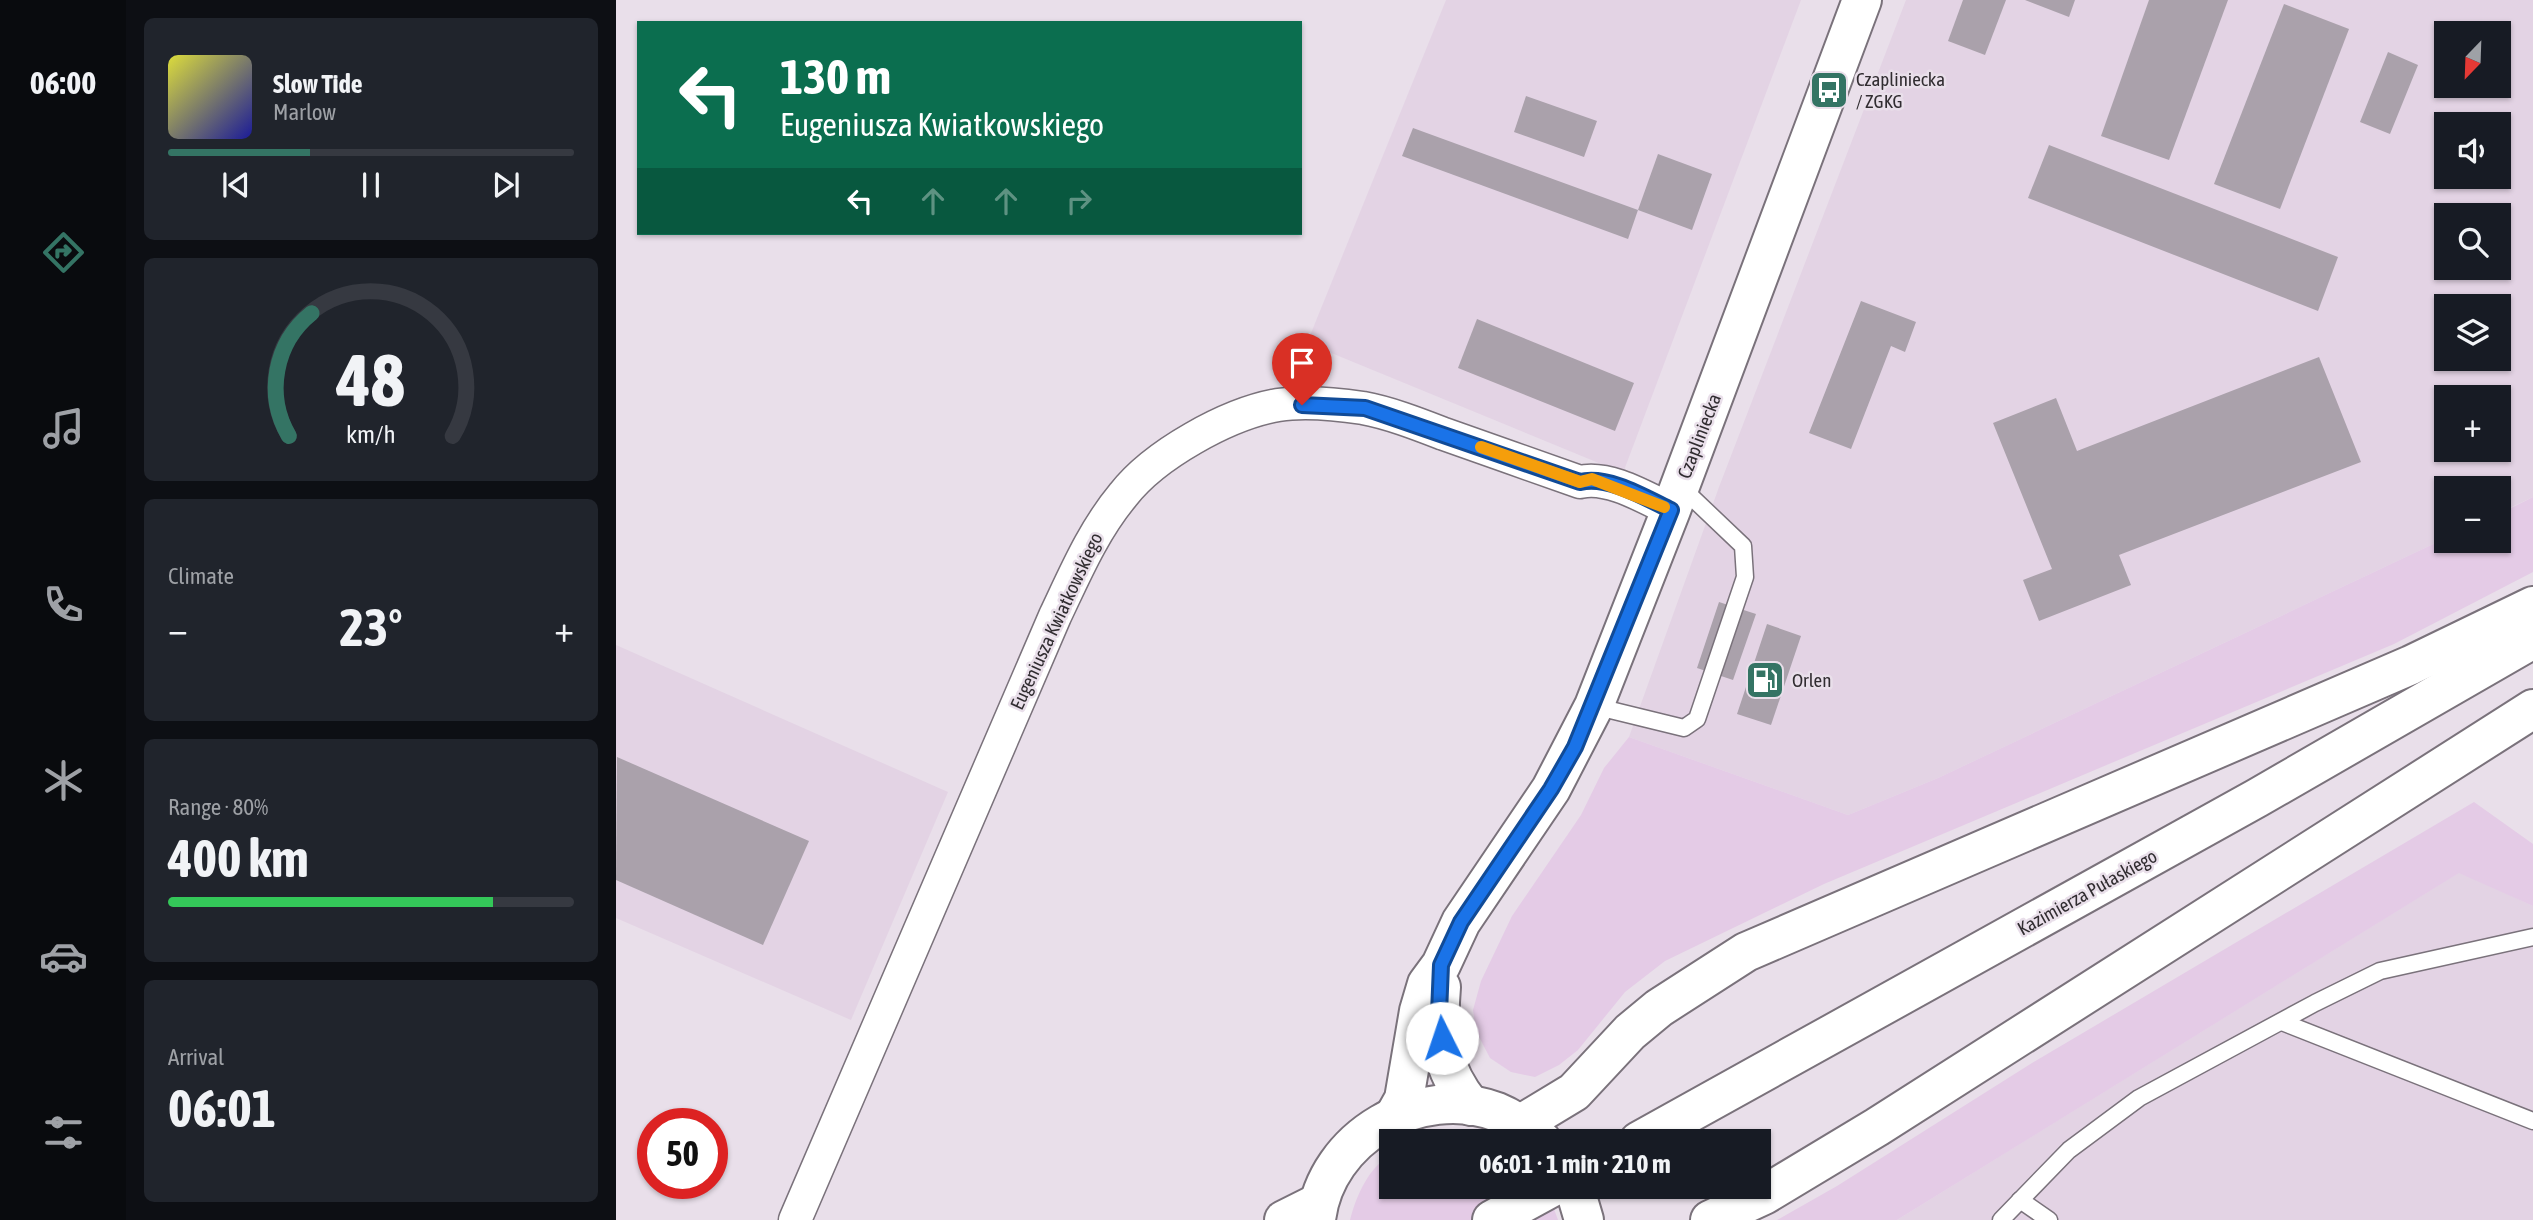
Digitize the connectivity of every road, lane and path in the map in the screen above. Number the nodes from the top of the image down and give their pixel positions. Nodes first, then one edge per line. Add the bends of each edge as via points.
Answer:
1 (1863, 0) edge
2 (1676, 498) junction
3 (2533, 606) edge
4 (2533, 639) edge
5 (1594, 706) junction
6 (2533, 709) edge
7 (2533, 937) edge
8 (1441, 965) junction
9 (2281, 1022) junction
10 (1471, 1106) junction
11 (1395, 1115) junction
12 (2533, 1121) edge
13 (1524, 1129) edge
14 (1535, 1129) edge
15 (1661, 1129) edge
16 (1530, 1199) edge
17 (1578, 1199) edge
18 (2020, 1200) junction
19 (1317, 1212) edge
20 (795, 1220) edge
21 (1284, 1220) edge
22 (1492, 1220) edge
23 (1584, 1220) edge
24 (1710, 1220) edge
25 (2001, 1220) edge
26 (2049, 1220) edge

1 - 2 main road, Czapliniecka
2 - 5 main road, Czapliniecka
2 - 5 lane via 1707,509 1743,546 1745,577 1698,719 1684,728
2 - 20 street, Eugeniusza Kwiatkowskiego via 1592,479 1580,482 1398,418 1365,408 1325,404 1278,405 1226,422 1140,475 1090,543 1055,615
3 - 14 main road via 2411,665 1746,952 1630,1032
4 - 15 main road, Kazimierza Pułaskiego
5 - 8 main road, Czapliniecka via 1551,789 1461,922
6 - 24 main road via 1877,1127 1764,1195
7 - 9 lane via 2380,971
8 - 10 main road, Czapliniecka via 1439,1013 1445,1064
8 - 11 main road, Czapliniecka via 1427,984 1404,1099
9 - 12 lane
9 - 18 lane via 2139,1098 2069,1150
10 - 11 main road via 1445,1104
10 - 13 main road via 1496,1112
11 - 19 main road via 1361,1137 1335,1167
16 - 22 main road
17 - 23 main road
18 - 25 lane
18 - 26 lane
19 - 21 main road

